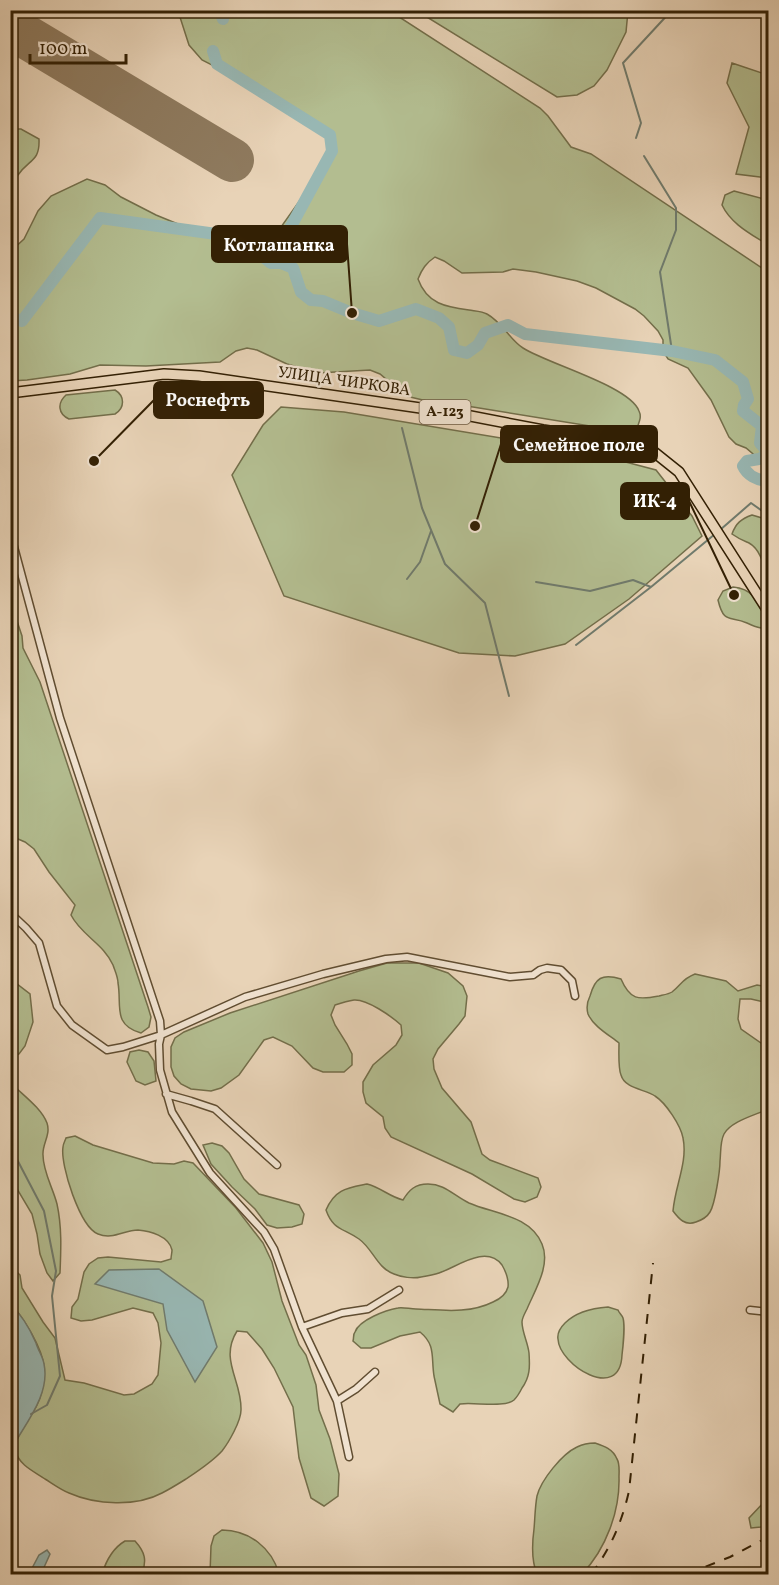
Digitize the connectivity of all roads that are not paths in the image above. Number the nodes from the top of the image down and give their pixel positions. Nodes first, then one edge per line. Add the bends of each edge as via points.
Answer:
1 (10, 393) edge
2 (10, 532) edge
3 (768, 611) edge
4 (10, 913) edge
5 (575, 996) dead end
6 (161, 1035) junction
7 (166, 1094) junction
8 (277, 1165) dead end
9 (399, 1290) dead end
10 (750, 1310) dead end
11 (768, 1312) edge
12 (302, 1327) junction
13 (375, 1372) dead end
14 (337, 1401) junction
15 (349, 1457) dead end

1 - 3 main road, УЛИЦА ЧИРКОВА / А-123 via 164,374 199,376 629,443 654,452 679,472
2 - 6 street via 60,718 160,1021
4 - 6 street via 39,943 57,1006 72,1025 106,1050
5 - 6 street via 572,981 561,970 547,968 532,975 510,976 407,957 322,974 245,997
6 - 7 street via 160,1070
7 - 8 street via 215,1109
7 - 12 street via 172,1112 210,1173 264,1232 274,1249
9 - 12 street via 368,1309
10 - 11 street
12 - 14 street
13 - 14 street
14 - 15 street

